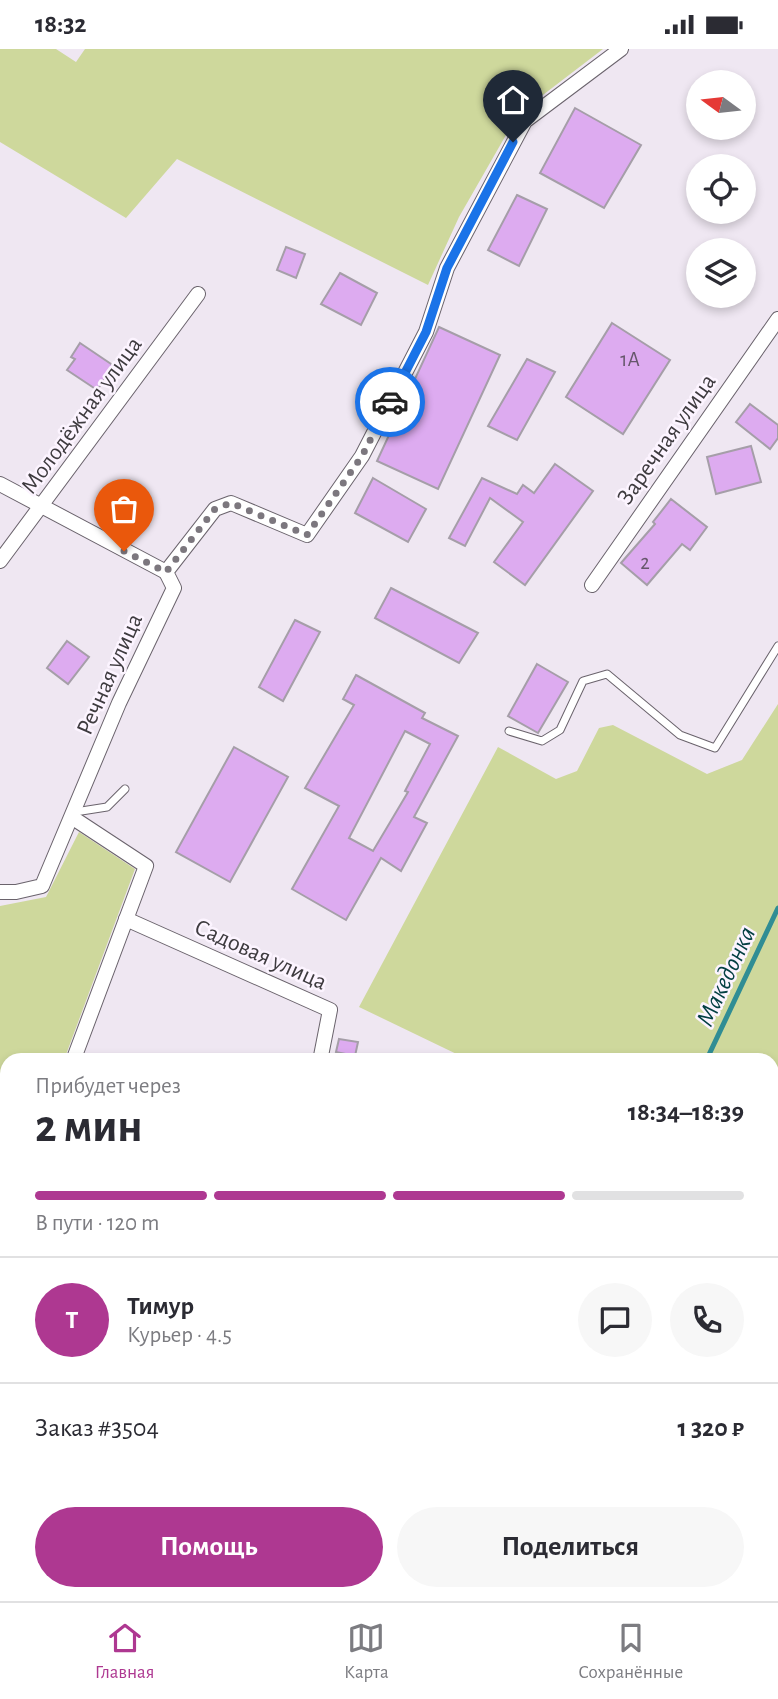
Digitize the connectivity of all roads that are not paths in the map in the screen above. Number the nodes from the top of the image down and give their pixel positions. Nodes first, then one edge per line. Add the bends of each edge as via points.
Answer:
1 (621, 49) edge
2 (198, 295) dead end
3 (778, 319) edge
4 (0, 484) edge
5 (41, 508) junction
6 (0, 561) edge
7 (166, 572) junction
8 (592, 585) dead end
9 (778, 646) edge
10 (509, 731) dead end
11 (125, 789) dead end
12 (74, 815) junction
13 (0, 892) edge
14 (126, 919) junction
15 (76, 1053) edge
16 (322, 1053) edge

1 - 7 street via 525,121 447,268 426,332 368,444 307,535 231,503 215,509
2 - 5 street, Молодёжная улица
3 - 8 street, Заречная улица
4 - 5 street
5 - 6 street, Молодёжная улица
5 - 7 street
7 - 12 street, Речная улица via 174,589 119,703
9 - 10 lane via 715,748 680,735 607,674 583,681 560,730 542,741
11 - 12 lane via 107,807
12 - 13 street, Речная улица via 43,886
12 - 14 street via 146,866
14 - 15 street
14 - 16 street, Садовая улица via 330,1010

